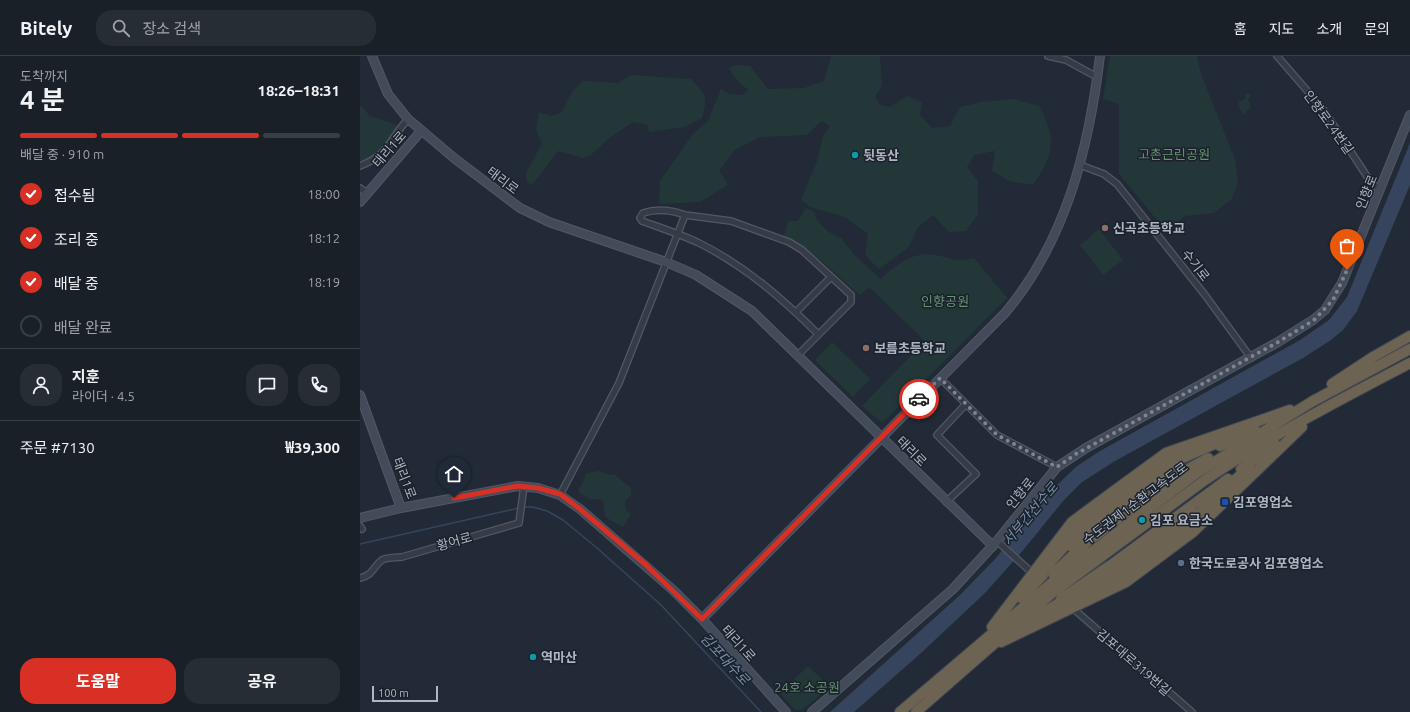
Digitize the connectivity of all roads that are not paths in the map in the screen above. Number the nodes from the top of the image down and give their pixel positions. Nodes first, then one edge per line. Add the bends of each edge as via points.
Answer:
1 (1048, 56) edge
2 (1100, 56) edge
3 (1277, 56) edge
4 (374, 57) edge
5 (1097, 77) junction
6 (1410, 114) edge
7 (408, 119) junction
8 (421, 131) junction
9 (1080, 165) junction
10 (360, 166) edge
11 (360, 188) edge
12 (1380, 190) junction
13 (367, 193) junction
14 (360, 202) edge
15 (686, 215) junction
16 (677, 234) junction
17 (666, 262) junction
18 (832, 277) junction
19 (796, 312) junction
20 (818, 334) junction
21 (1410, 336) edge
22 (1410, 349) edge
23 (798, 355) junction
24 (1251, 358) junction
25 (1410, 363) edge
26 (940, 378) junction
27 (360, 395) edge
28 (966, 404) junction
29 (1307, 405) junction
30 (1314, 415) junction
31 (882, 438) junction
32 (1057, 467) junction
33 (524, 489) junction
34 (560, 494) junction
35 (946, 502) junction
36 (401, 508) junction
37 (360, 518) edge
38 (997, 544) junction
39 (1029, 570) dead end
40 (360, 578) edge
41 (1076, 611) dead end
42 (702, 619) junction
43 (984, 645) junction
44 (786, 712) edge
45 (812, 712) edge
46 (900, 712) edge
47 (916, 712) edge
48 (1192, 712) edge

1 - 5 street via 1066,60
2 - 5 street
3 - 12 street, 인향로24번길 via 1323,109 1370,181
4 - 7 street, 태리로 via 388,94
5 - 9 street via 1089,131
6 - 12 street, 인향로
7 - 8 street, 태리로
7 - 10 street via 382,155
8 - 13 street, 태리1로
8 - 17 street, 태리로 via 527,212
9 - 24 street, 수기로 via 1104,174 1117,184
9 - 26 street via 1057,228 1031,280 1005,313
11 - 13 street
12 - 24 street, 인향로 via 1342,283 1330,304 1314,320
13 - 14 street, 태리1로
15 - 16 street
15 - 16 street via 657,209 641,214 642,221
15 - 18 street via 731,221 783,239 802,250
16 - 17 street
16 - 19 street via 718,253 743,269
17 - 23 street, 태리로 via 712,284 746,307
17 - 34 street via 619,382
18 - 19 street
18 - 20 street via 851,295 852,300
19 - 20 street
20 - 23 street
21 - 29 highway via 1345,374
22 - 29 highway, 수도권제1순환고속도로
23 - 31 street, 태리로
24 - 32 street, 인향로 via 1081,451
25 - 30 highway, 수도권제1순환고속도로
26 - 28 street
26 - 31 street
27 - 36 street, 태리1로
28 - 32 street via 997,435
28 - 35 street via 937,435 976,474
29 - 43 highway, 수도권제1순환고속도로 via 1198,472 1061,575
29 - 43 highway via 1180,469 1086,539
29 - 43 highway via 1166,453 1072,522
30 - 43 highway, 수도권제1순환고속도로 via 1195,488
30 - 43 highway via 1112,569
30 - 43 highway via 1193,532 1126,582
31 - 35 street, 태리로
31 - 42 street
32 - 38 street, 인향로
33 - 34 street, 태리1로 via 538,488
33 - 36 street, 태리1로
33 - 40 street, 황어로 via 520,523 402,557 382,560 373,572
34 - 42 street, 태리1로 via 645,564
35 - 38 street, 태리로
36 - 37 street
38 - 39 street
38 - 45 street, 인향로 via 953,589
41 - 48 street, 김포대로319번길
42 - 44 street, 태리1로
43 - 46 highway, 수도권제1순환고속도로
43 - 47 highway, 수도권제1순환고속도로

